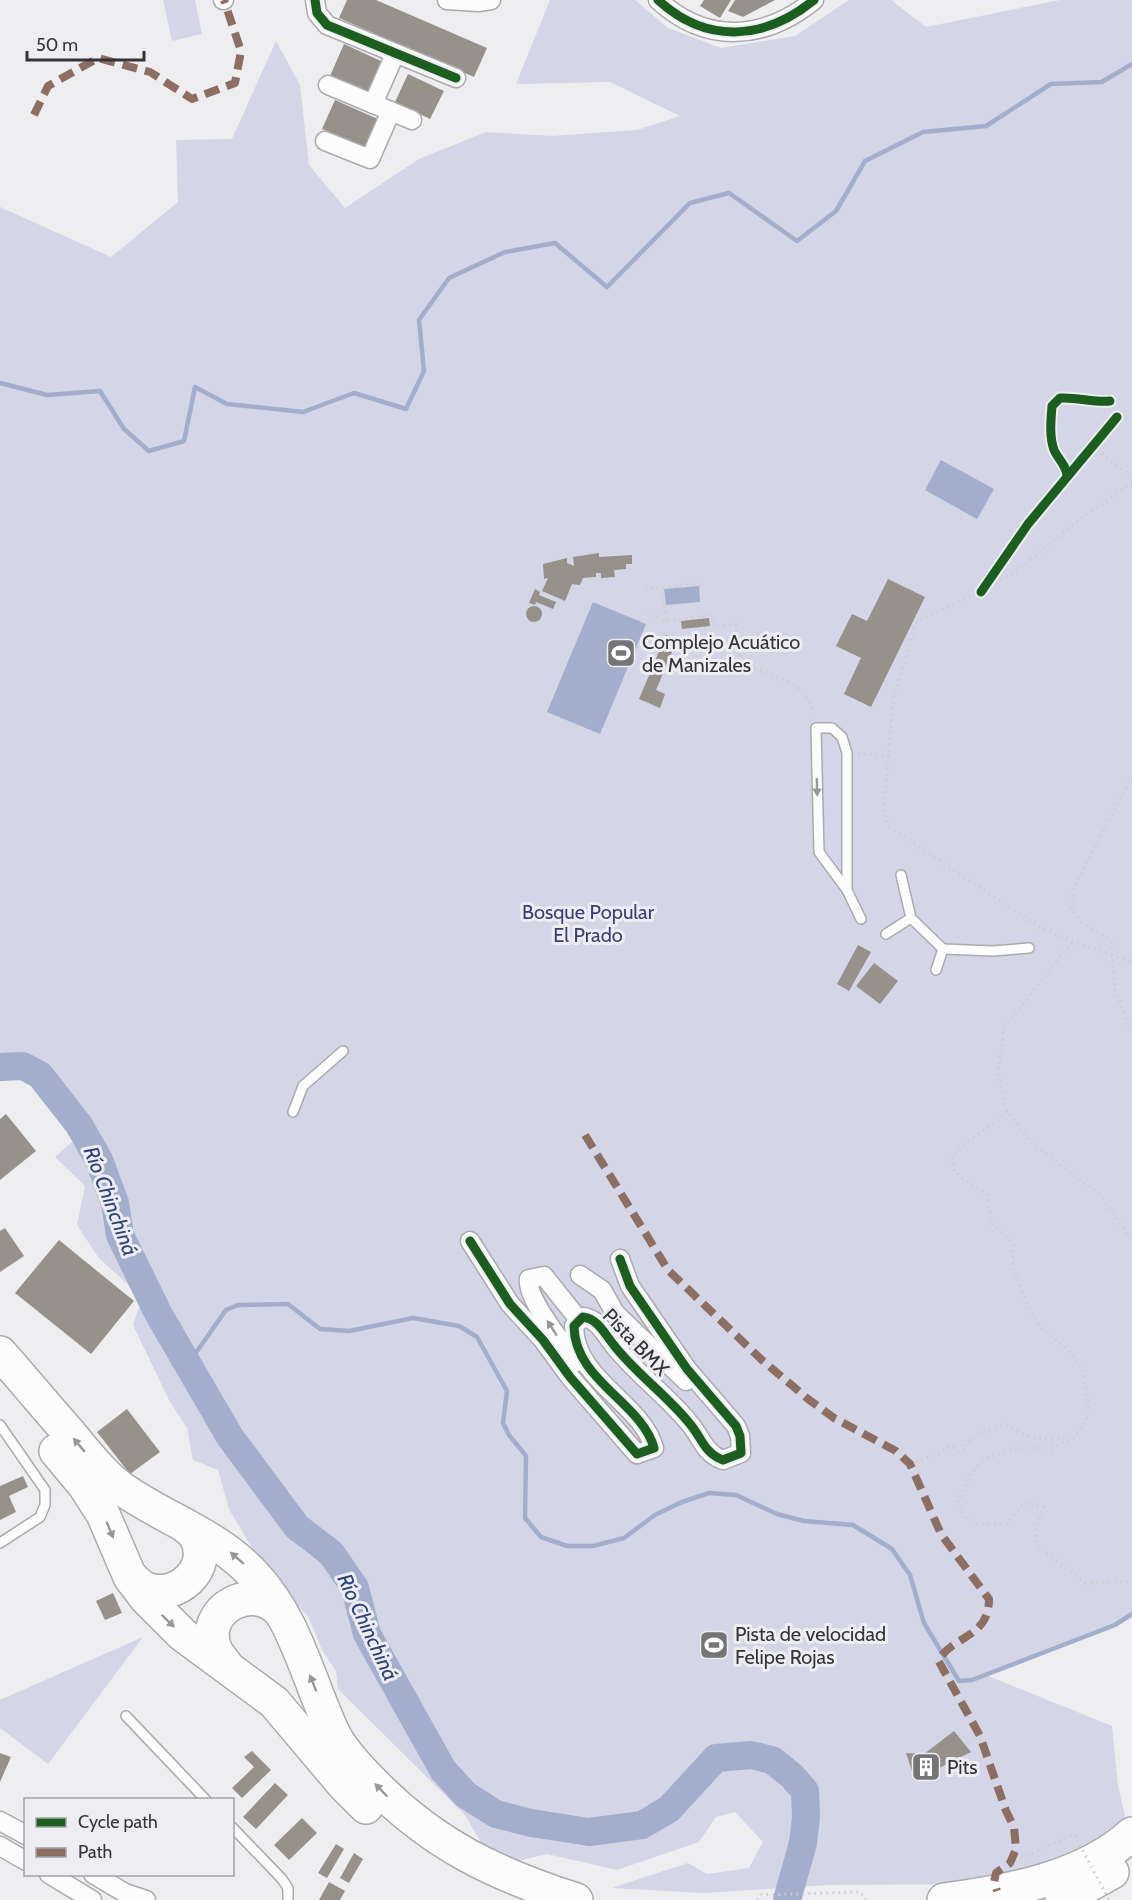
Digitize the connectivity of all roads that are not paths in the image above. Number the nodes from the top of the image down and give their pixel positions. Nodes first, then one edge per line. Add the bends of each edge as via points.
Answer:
1 (315, 0) edge
2 (447, 0) edge
3 (491, 0) edge
4 (658, 0) edge
5 (814, 0) edge
6 (395, 54) junction
7 (456, 78) dead end
8 (328, 85) dead end
9 (373, 104) junction
10 (391, 111) junction
11 (412, 120) dead end
12 (325, 141) dead end
13 (901, 875) dead end
14 (847, 890) junction
15 (911, 918) junction
16 (861, 919) dead end
17 (886, 934) dead end
18 (1029, 948) dead end
19 (943, 949) junction
20 (936, 970) dead end
21 (343, 1051) dead end
22 (294, 1112) dead end
23 (470, 1241) dead end
24 (620, 1259) dead end
25 (580, 1275) dead end
26 (579, 1320) junction
27 (0, 1353) edge
28 (0, 1386) edge
29 (604, 1388) junction
30 (705, 1391) junction
31 (0, 1425) edge
32 (183, 1524) junction
33 (0, 1543) edge
34 (130, 1576) junction
35 (287, 1620) junction
36 (226, 1665) junction
37 (126, 1716) dead end
38 (204, 1798) edge
39 (0, 1821) edge
40 (234, 1829) edge
41 (24, 1834) edge
42 (1132, 1834) edge
43 (0, 1846) edge
44 (24, 1860) edge
45 (1132, 1861) edge
46 (51, 1876) edge
47 (95, 1876) edge
48 (92, 1900) edge
49 (146, 1900) edge
50 (288, 1900) edge
51 (512, 1900) edge
52 (576, 1900) edge
53 (945, 1900) edge
54 (1062, 1900) edge

1 - 6 street via 317,13 327,25
2 - 3 street
4 - 5 street via 677,15 717,33 760,29 793,17
6 - 7 street
6 - 9 street
8 - 9 street
9 - 10 street
10 - 11 street
10 - 12 street via 370,159
13 - 15 lane
14 -> 14 lane via 848,753 842,737 832,728 816,728 819,852
14 - 16 lane
15 - 17 lane
15 - 19 lane
18 - 19 lane
19 - 20 lane
21 - 22 lane via 303,1086
23 - 29 street, Pista BMX via 510,1304 629,1448 637,1454 654,1448 634,1418
24 - 30 street, Pista BMX via 630,1286
25 - 30 street, Pista BMX via 602,1290 615,1313 686,1381
26 - 29 street, Pista BMX via 574,1326 576,1344
29 -> 26 street, Pista BMX via 564,1345 531,1295 529,1279 544,1276
26 - 30 street, Pista BMX via 590,1318 597,1324 624,1358 691,1424 707,1452 723,1460 734,1457 741,1453 742,1445 736,1426
32 -> 27 highway via 120,1487 88,1456
28 -> 34 highway via 85,1486 103,1514
31 - 33 lane via 45,1490 45,1505 40,1517
32 - 34 highway via 196,1537 200,1556 195,1574 182,1587 163,1593 144,1589
35 -> 32 highway via 272,1595 232,1554
34 -> 36 highway via 164,1617
35 - 36 highway via 275,1604 256,1597 237,1600 221,1612 213,1629 215,1649
52 -> 35 highway via 517,1881 460,1853 391,1802 335,1737
36 - 51 highway via 274,1702 344,1785 376,1816 449,1870
37 - 38 lane
39 - 41 street
40 - 50 lane via 282,1879 288,1888
42 - 53 highway via 1086,1864 997,1891
43 - 44 street
45 - 54 highway
46 - 48 street
47 - 49 street

